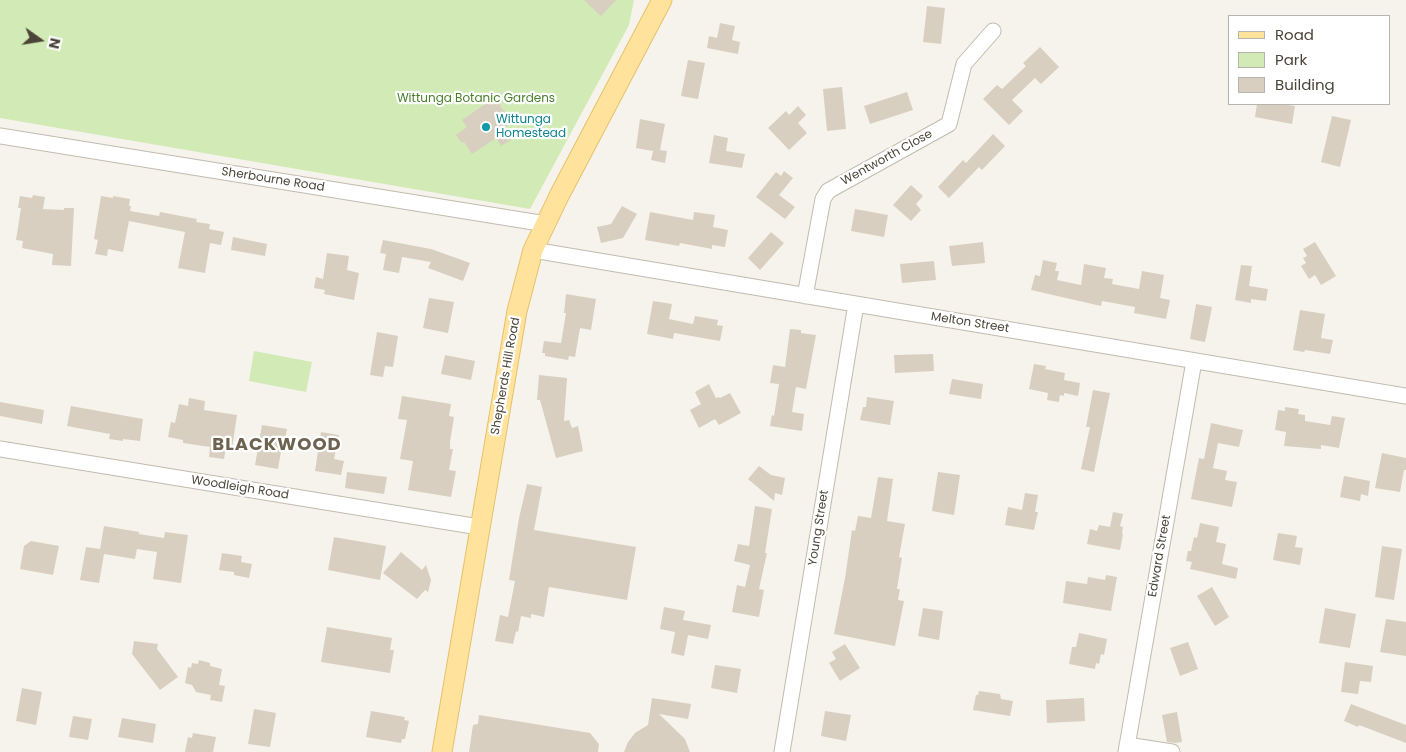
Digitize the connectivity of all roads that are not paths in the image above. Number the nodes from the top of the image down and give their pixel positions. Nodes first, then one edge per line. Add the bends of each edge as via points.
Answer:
1 (654, 0) edge
2 (662, 0) edge
3 (649, 25) junction
4 (993, 31) dead end
5 (0, 136) edge
6 (546, 224) junction
7 (533, 250) junction
8 (805, 296) junction
9 (856, 304) junction
10 (1194, 361) junction
11 (1406, 396) edge
12 (0, 449) edge
13 (479, 527) junction
14 (1126, 748) edge
15 (442, 752) edge
16 (782, 752) edge
17 (1172, 752) edge

1 - 3 main road, Shepherds Hill Road
2 - 3 main road, Shepherds Hill Road
3 - 6 main road, Shepherds Hill Road
4 - 8 street, Wentworth Close via 964,64 949,124 828,191 823,198
5 - 6 street, Sherbourne Road
6 - 7 main road, Shepherds Hill Road
7 - 8 street, Melton Street
7 - 13 main road, Shepherds Hill Road via 517,311
8 - 9 street, Melton Street
9 - 10 street, Melton Street
9 - 16 street, Young Street
10 - 11 street, Melton Street
10 - 14 street, Edward Street
12 - 13 street, Woodleigh Road
13 - 15 main road, Shepherds Hill Road
14 - 17 street

